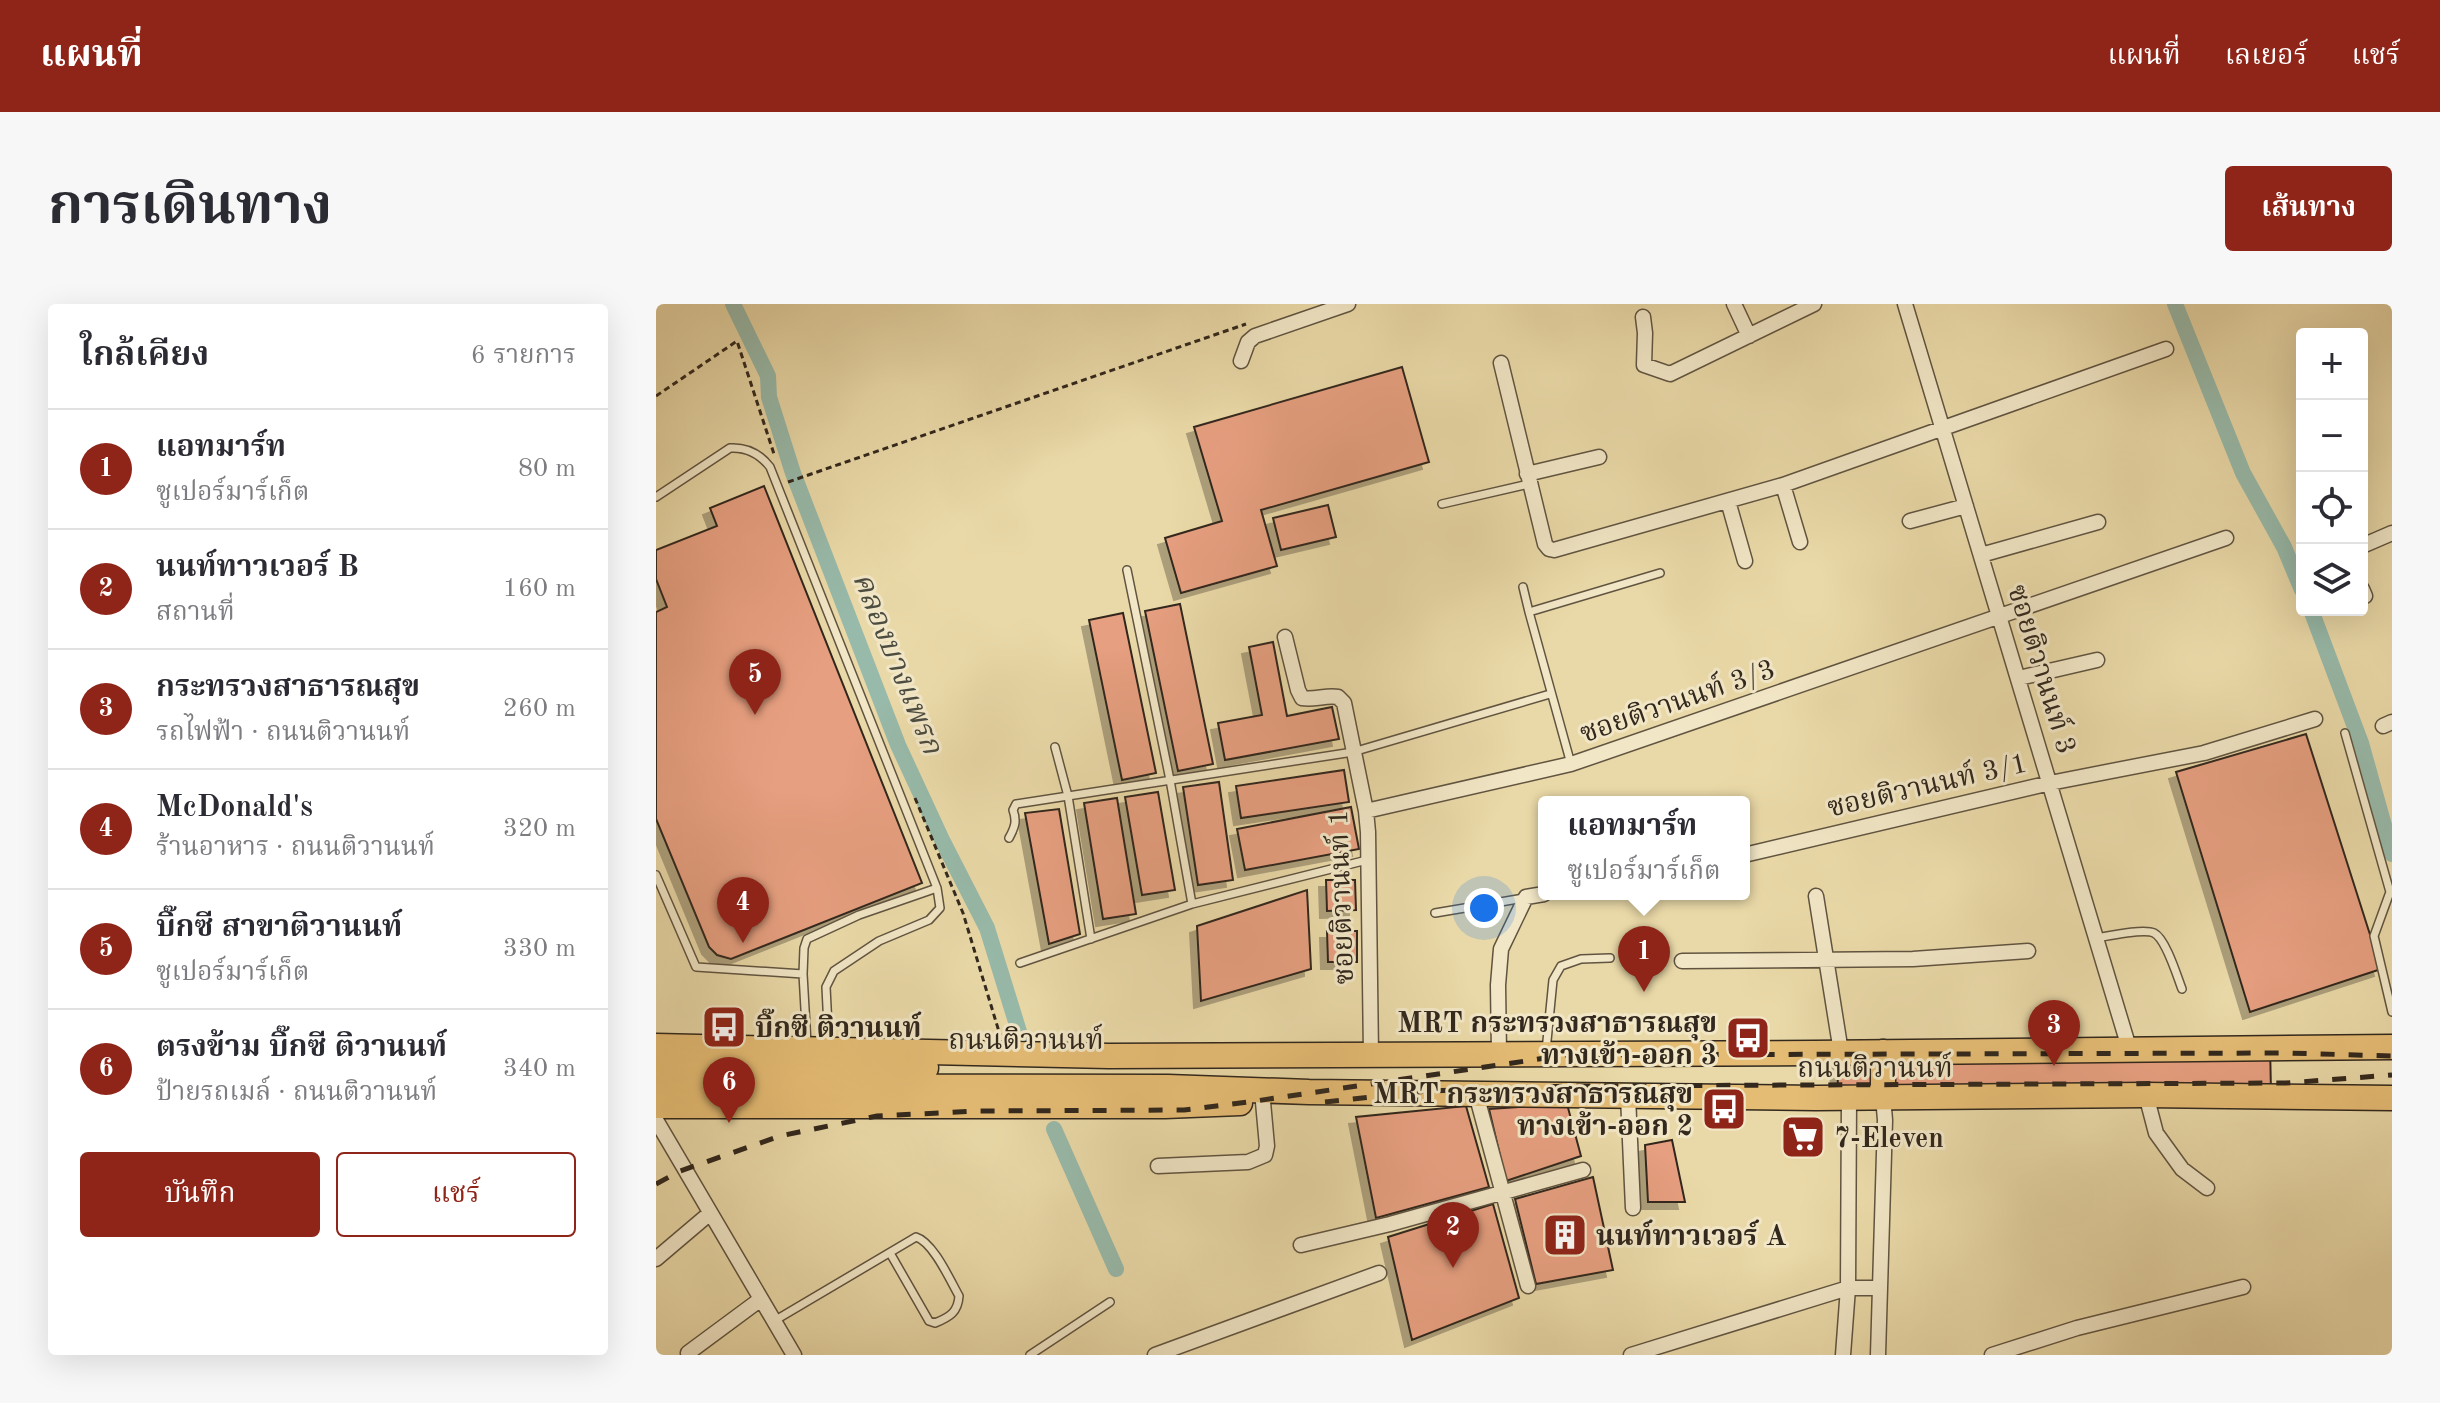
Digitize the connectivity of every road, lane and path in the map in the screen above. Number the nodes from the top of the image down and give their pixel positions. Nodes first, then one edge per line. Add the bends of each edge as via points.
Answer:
1 (1348, 304) edge
2 (1734, 304) edge
3 (1814, 304) edge
4 (1905, 304) edge
5 (1643, 317) dead end
6 (1261, 334) junction
7 (1749, 336) junction
8 (2166, 349) dead end
9 (1241, 361) dead end
10 (1501, 363) dead end
11 (656, 396) edge
12 (1942, 428) junction
13 (775, 455) dead end
14 (1599, 457) dead end
15 (1528, 479) junction
16 (792, 481) dead end
17 (1783, 485) junction
18 (656, 497) edge
19 (1728, 501) junction
20 (1442, 504) dead end
21 (1966, 506) junction
22 (1910, 521) dead end
23 (2098, 522) dead end
24 (2392, 533) edge
25 (2226, 538) dead end
26 (1800, 542) dead end
27 (2367, 544) edge
28 (1981, 555) junction
29 (1745, 561) dead end
30 (1127, 570) dead end
31 (1660, 573) dead end
32 (1523, 587) dead end
33 (1529, 612) junction
34 (1999, 615) junction
35 (1285, 637) dead end
36 (2097, 660) dead end
37 (2019, 678) junction
38 (1550, 694) junction
39 (2315, 719) dead end
40 (2345, 733) dead end
41 (1055, 747) dead end
42 (1353, 752) junction
43 (1571, 764) junction
44 (1170, 780) junction
45 (2050, 783) junction
46 (1068, 796) junction
47 (1366, 811) junction
48 (1009, 838) dead end
49 (1750, 853) edge
50 (1367, 860) junction
51 (656, 875) edge
52 (937, 888) junction
53 (1538, 895) edge
54 (1816, 896) dead end
55 (1526, 897) junction
56 (1192, 904) junction
57 (1435, 913) dead end
58 (2096, 938) junction
59 (1091, 939) junction
60 (2028, 951) dead end
61 (1610, 958) dead end
62 (1825, 959) junction
63 (1682, 961) dead end
64 (1020, 963) dead end
65 (803, 974) junction
66 (2182, 989) dead end
67 (2392, 1012) edge
68 (656, 1046) edge
69 (2392, 1047) edge
70 (818, 1049) junction
71 (2130, 1051) junction
72 (1841, 1052) junction
73 (1883, 1052) junction
74 (1499, 1053) junction
75 (1546, 1053) junction
76 (1359, 1055) junction
77 (656, 1067) edge
78 (849, 1077) junction
79 (656, 1086) edge
80 (1309, 1092) junction
81 (1476, 1094) junction
82 (2146, 1095) junction
83 (1628, 1096) junction
84 (1883, 1097) junction
85 (1849, 1098) junction
86 (2392, 1098) edge
87 (1263, 1102) junction
88 (656, 1106) edge
89 (656, 1120) edge
90 (1158, 1166) dead end
91 (1583, 1170) dead end
92 (2207, 1188) dead end
93 (1501, 1193) junction
94 (1633, 1208) dead end
95 (709, 1214) junction
96 (1301, 1245) dead end
97 (890, 1253) junction
98 (656, 1259) edge
99 (1379, 1273) dead end
100 (1528, 1286) dead end
101 (2243, 1287) dead end
102 (1848, 1288) junction
103 (1878, 1288) junction
104 (761, 1299) junction
105 (1110, 1302) dead end
106 (774, 1321) junction
107 (688, 1353) dead end
108 (794, 1355) edge
109 (1030, 1355) edge
110 (1155, 1355) edge
111 (1631, 1355) edge
112 (1843, 1355) edge
113 (1878, 1355) edge
114 (1992, 1355) edge

1 - 6 street
2 - 7 street
3 - 7 street
4 - 12 street, ซอยติวานนท์ 3
5 - 7 street via 1644,365 1670,374
6 - 9 street via 1248,342
6 - 16 path via 1252,322
8 - 12 street
10 - 15 street
11 - 13 path via 737,341
12 - 17 street
12 - 21 street, ซอยติวานนท์ 3
14 - 15 street
15 - 19 street via 1545,544 1554,550
15 - 20 lane
17 - 19 street
17 - 26 street
18 - 52 lane via 730,448 753,452 770,467
19 - 29 street
21 - 22 street
21 - 28 street, ซอยติวานนท์ 3
23 - 28 street
24 - 27 street
25 - 34 street, ซอยติวานนท์ 3/3
28 - 34 street, ซอยติวานนท์ 3
30 - 44 lane
31 - 33 lane
32 - 33 lane
33 - 38 lane
34 - 37 street, ซอยติวานนท์ 3
34 - 43 street, ซอยติวานนท์ 3/3
35 - 42 street, ซอยติวานนท์ 1 via 1302,698 1330,696 1344,703
36 - 37 street
37 - 45 street, ซอยติวานนท์ 3
38 - 42 lane
38 - 43 lane
39 - 45 street, ซอยติวานนท์ 3/1 via 2204,753
40 - 67 lane via 2390,892 2374,936
41 - 46 lane
42 - 44 lane
42 - 47 street, ซอยติวานนท์ 1
43 - 47 street, ซอยติวานนท์ 3/3
44 - 46 lane
44 - 56 lane
45 - 49 street, ซอยติวานนท์ 3/1
45 - 58 street, ซอยติวานนท์ 3
46 - 48 lane via 1016,804
46 - 59 lane
47 - 50 street, ซอยติวานนท์ 1
50 - 56 lane
50 - 76 street, ซอยติวานนท์ 1 via 1370,918
51 - 65 lane via 696,967
52 - 65 lane via 807,939
52 - 70 lane via 940,908 929,920 879,941 834,971 826,987
53 - 55 street
54 - 62 street
55 - 57 lane
55 - 74 street via 1501,949
56 - 59 lane
58 - 66 lane via 2154,933
58 - 71 street, ซอยติวานนท์ 3
59 - 64 lane
60 - 62 street
61 - 75 lane via 1561,966 1553,980
62 - 63 street
62 - 72 street
65 - 70 lane
68 - 70 main road, ถนนติวานนท์
69 - 71 main road, ถนนติวานนท์
70 - 76 main road, ถนนติวานนท์
71 - 73 main road, ถนนติวานนท์
72 - 73 main road, ถนนติวานนท์
72 - 75 main road, ถนนติวานนท์
73 - 84 main road
74 - 75 main road, ถนนติวานนท์
74 - 76 main road, ถนนติวานนท์
76 - 78 main road, ถนนติวานนท์ via 1191,1070
77 - 78 main road, ถนนติวานนท์
78 - 79 main road, ถนนติวานนท์
78 - 80 main road, ถนนติวานนท์
80 - 81 main road, ถนนติวานนท์
80 - 87 main road, ถนนติวานนท์
81 - 83 main road, ถนนติวานนท์
81 - 93 street
82 - 84 main road, ถนนติวานนท์
82 - 86 main road, ถนนติวานนท์
82 - 92 street via 2156,1133 2182,1169
83 - 85 main road, ถนนติวานนท์
83 - 94 street
84 - 85 main road, ถนนติวานนท์
84 - 103 street
85 - 102 street
87 - 88 main road, ถนนติวานนท์
87 - 90 street via 1265,1155 1248,1162
89 - 95 street
91 - 93 street
93 - 96 street
93 - 100 street
95 - 98 street
95 - 104 street
97 - 97 lane via 929,1321 952,1316 959,1296 922,1238
97 - 106 lane
99 - 110 street
101 - 114 street
102 - 103 street
102 - 111 street
102 - 112 street
103 - 113 street
104 - 106 street
104 - 107 street
105 - 109 lane
106 - 108 street

